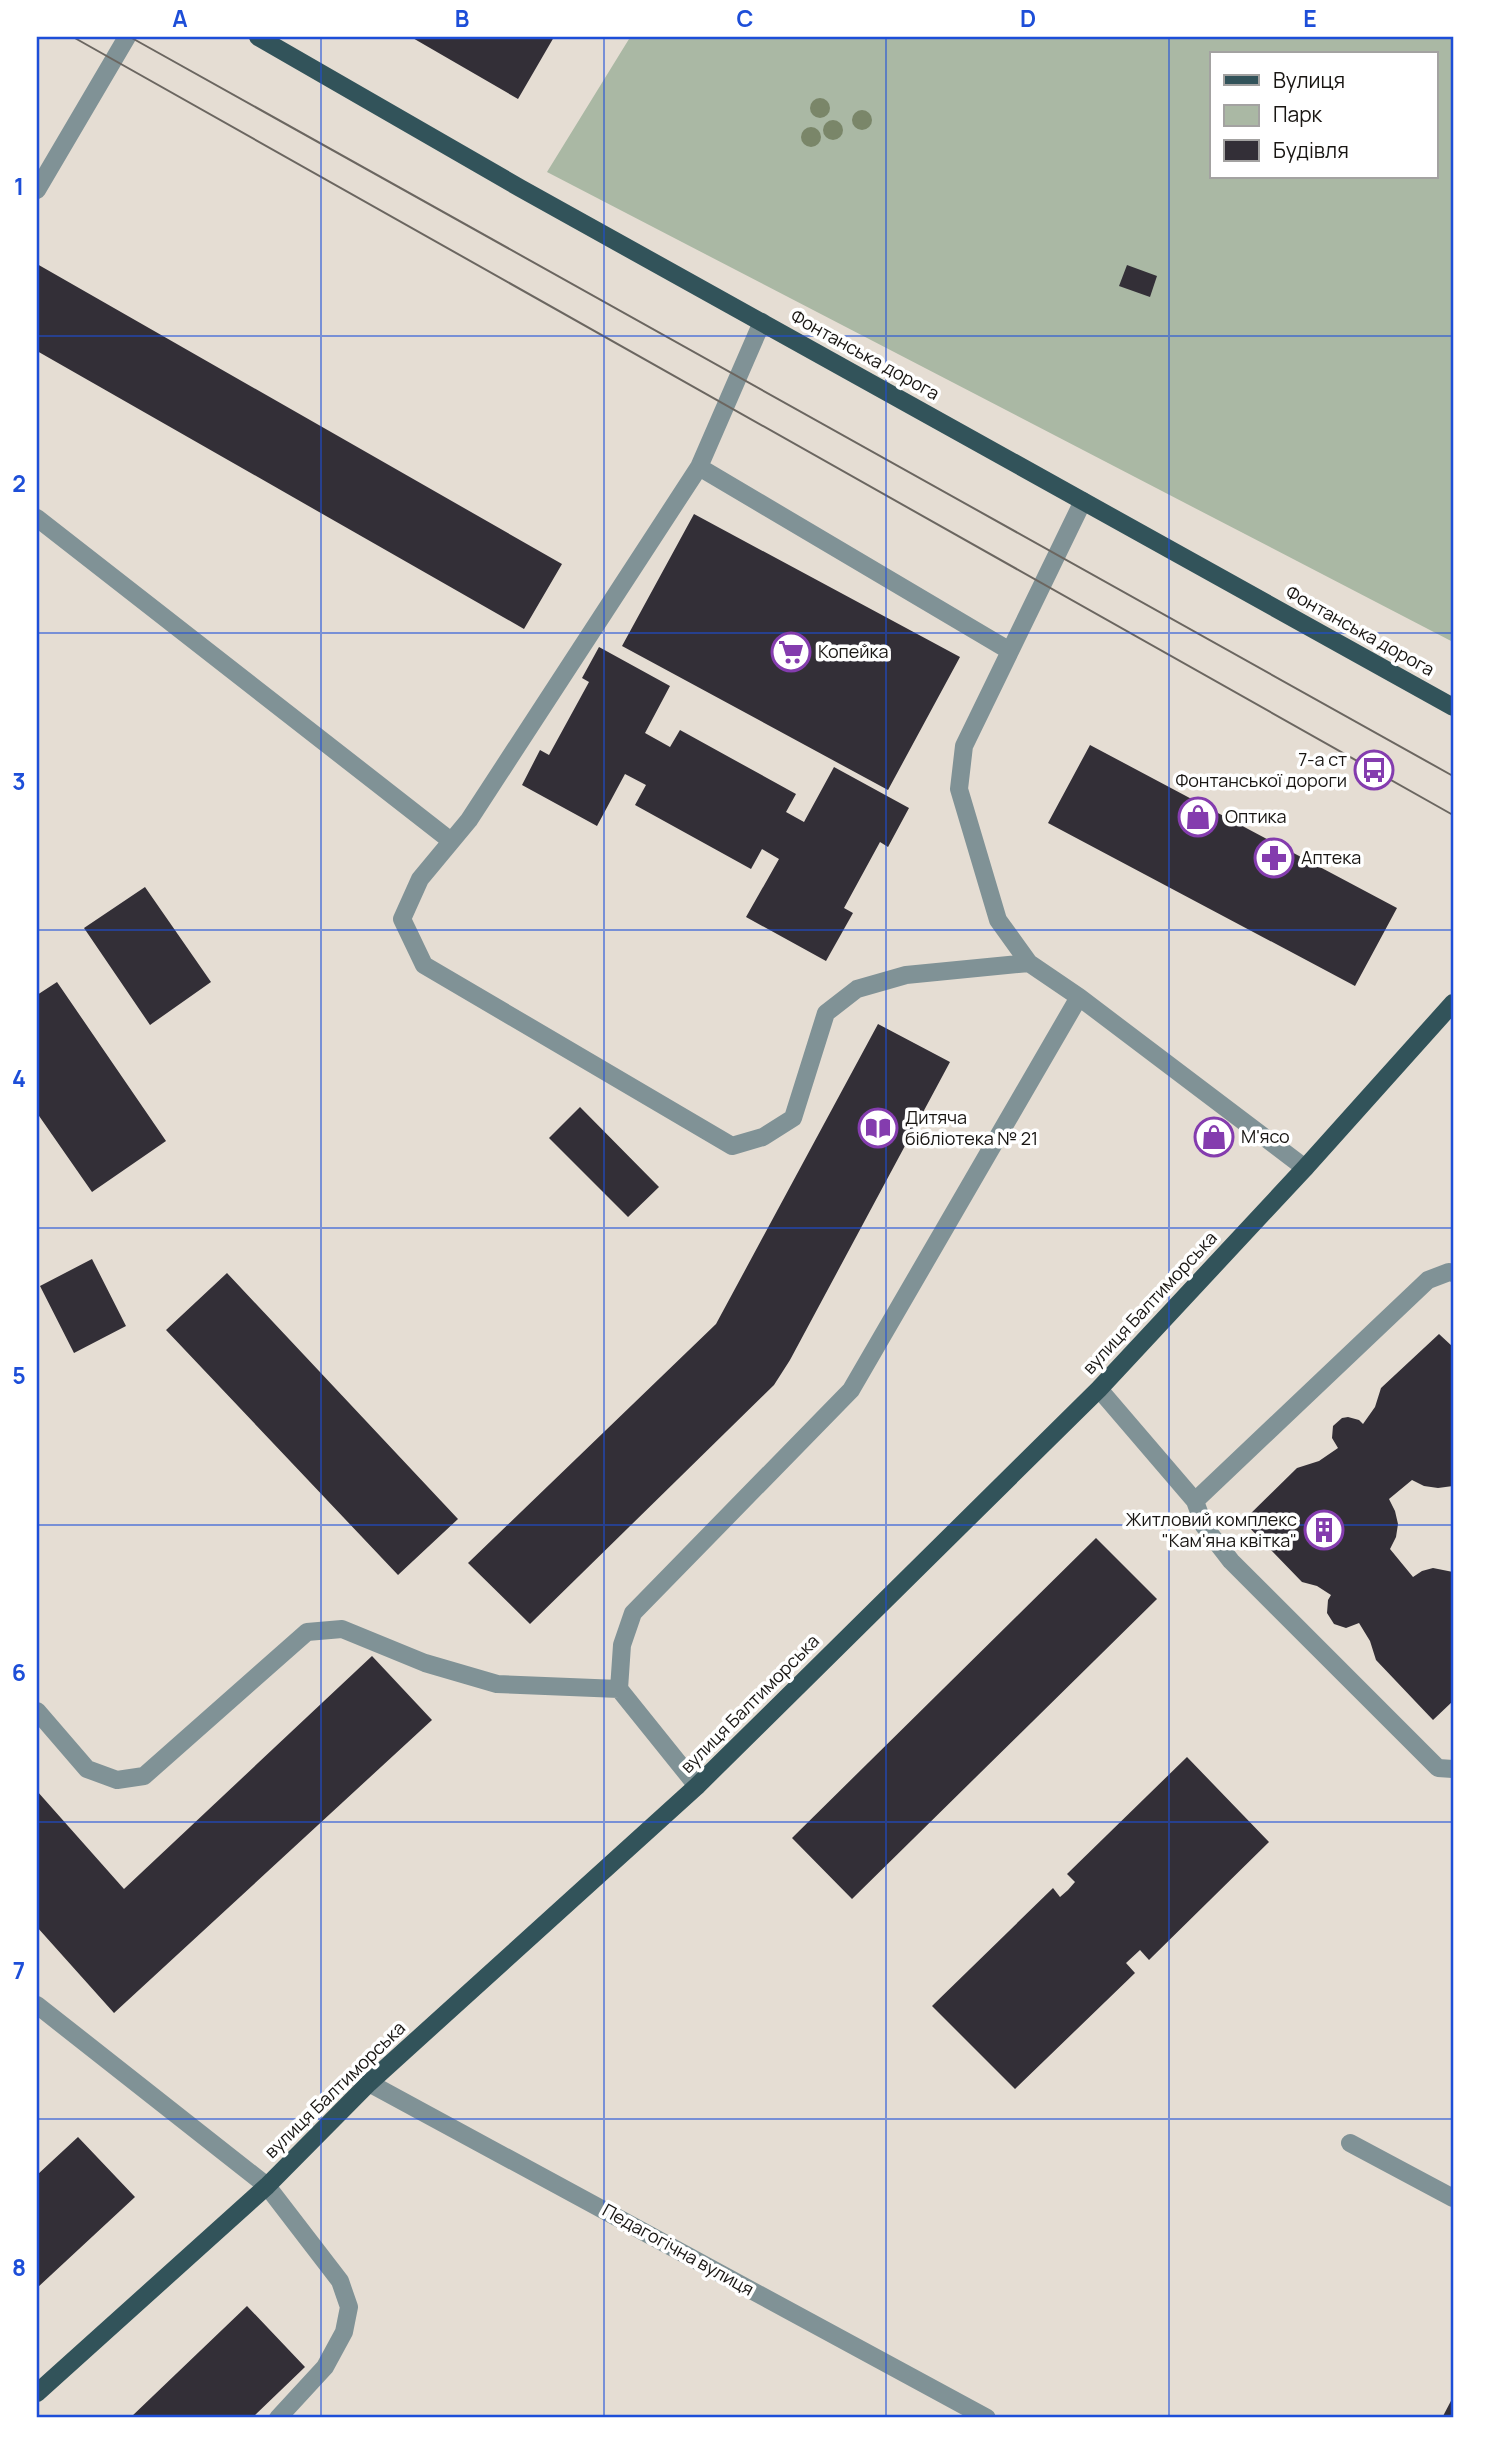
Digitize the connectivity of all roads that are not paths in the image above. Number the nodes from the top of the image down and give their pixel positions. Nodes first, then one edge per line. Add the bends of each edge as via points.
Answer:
1 (127, 37) edge
2 (258, 37) edge
3 (37, 190) edge
4 (762, 322) junction
5 (699, 467) junction
6 (1083, 501) junction
7 (37, 518) edge
8 (1010, 651) junction
9 (1453, 707) edge
10 (451, 841) junction
11 (1029, 963) junction
12 (1079, 998) junction
13 (1453, 1003) edge
14 (1305, 1168) junction
15 (1453, 1273) edge
16 (1099, 1390) junction
17 (1195, 1501) junction
18 (619, 1689) junction
19 (37, 1711) edge
20 (1453, 1769) edge
21 (697, 1786) junction
22 (37, 2006) edge
23 (369, 2082) junction
24 (1350, 2143) dead end
25 (267, 2186) junction
26 (1453, 2198) edge
27 (37, 2393) edge
28 (278, 2418) edge
29 (987, 2418) edge

1 - 3 street
2 - 4 main road, Фонтанська дорога
4 - 5 street
4 - 6 main road, Фонтанська дорога
5 - 8 street
5 - 10 street
6 - 8 street
6 - 9 main road, Фонтанська дорога
7 - 10 street
8 - 11 street via 964,746 959,789 998,920
10 - 11 street via 420,879 402,919 424,965 732,1146 763,1137 793,1118 825,1013 857,989 906,975
11 - 12 street
12 - 14 street
12 - 18 street via 851,1390 633,1613 622,1645
13 - 14 main road, вулиця Балтиморська
14 - 16 main road, вулиця Балтиморська
15 - 17 street via 1428,1280
16 - 17 street
16 - 21 main road, вулиця Балтиморська
17 - 20 street via 1204,1526 1231,1561 1438,1768
18 - 19 street via 497,1684 425,1663 342,1629 307,1632 144,1776 117,1780 88,1769
18 - 21 street
21 - 23 main road, вулиця Балтиморська
22 - 25 street
23 - 25 main road, вулиця Балтиморська
23 - 29 street, Педагогічна вулиця
24 - 26 street
25 - 27 main road, вулиця Балтиморська
25 - 28 street via 340,2281 349,2307 344,2332 325,2367

